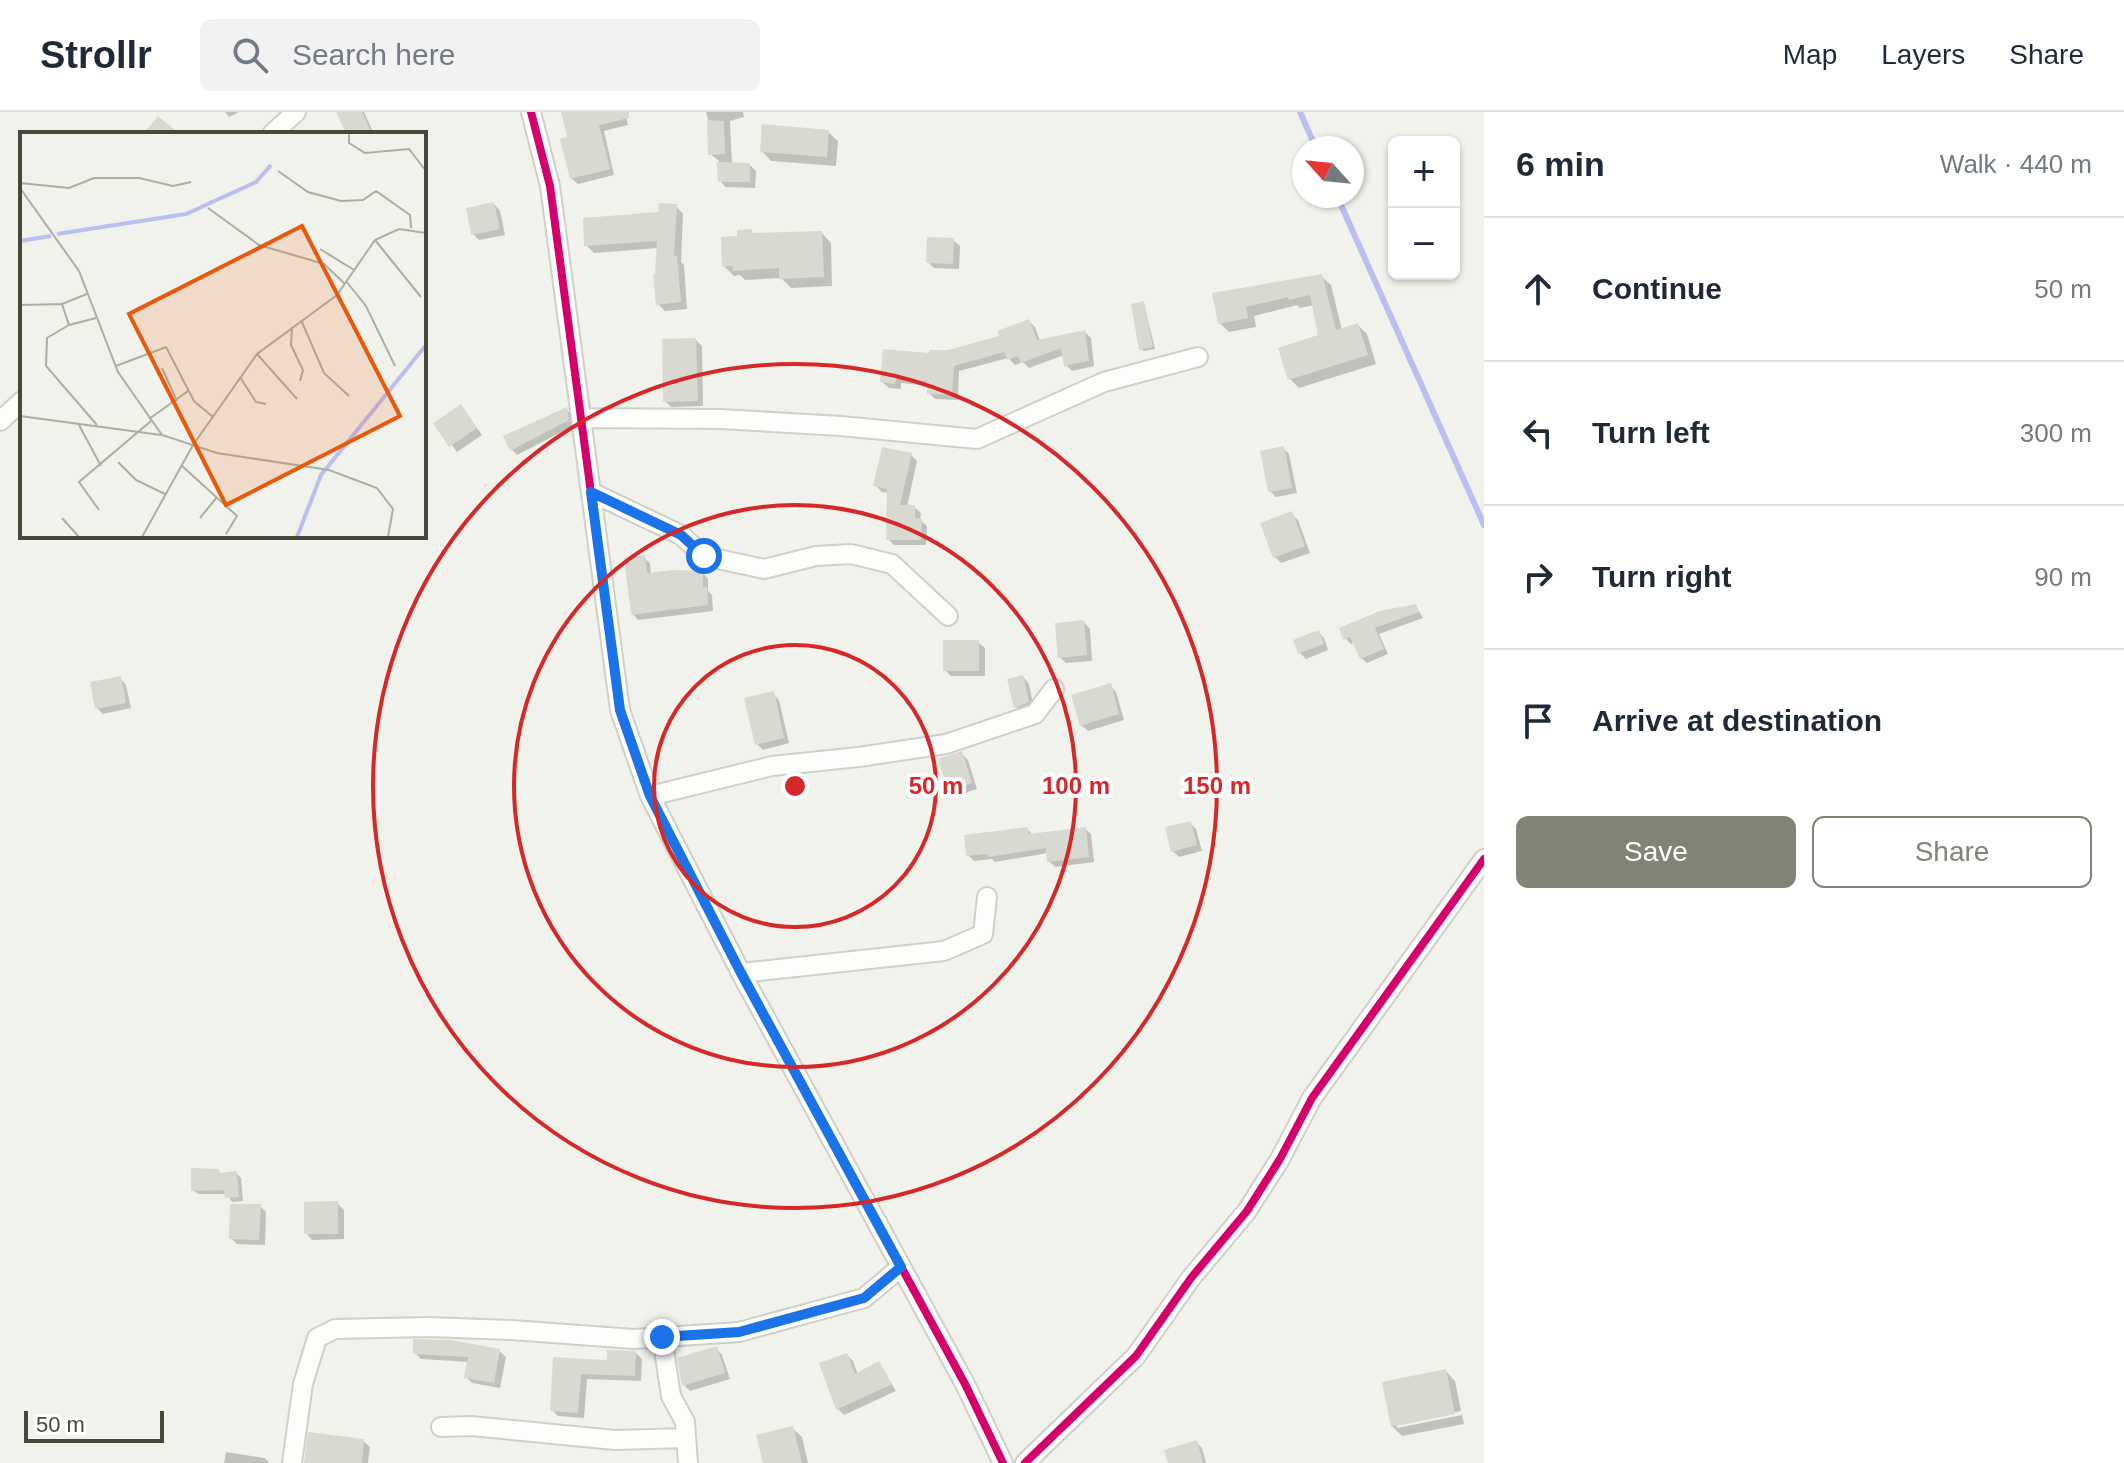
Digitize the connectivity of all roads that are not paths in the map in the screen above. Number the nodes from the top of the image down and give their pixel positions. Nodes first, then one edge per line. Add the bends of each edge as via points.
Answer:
1 (296, 112) edge
2 (531, 112) edge
3 (274, 132) edge
4 (1198, 357) dead end
5 (20, 403) edge
6 (582, 418) junction
7 (0, 421) edge
8 (591, 492) junction
9 (948, 616) dead end
10 (1054, 689) dead end
11 (650, 796) junction
12 (1484, 859) edge
13 (987, 897) dead end
14 (741, 973) junction
15 (901, 1267) junction
16 (662, 1337) junction
17 (441, 1427) dead end
18 (686, 1438) junction
19 (292, 1463) edge
20 (688, 1463) edge
21 (1003, 1463) edge
22 (1025, 1463) edge

1 - 3 street
2 - 6 street via 550,186
4 - 6 street via 1104,382 977,439 736,420
5 - 7 street
6 - 8 street
8 - 9 street via 681,535 704,556 764,569 851,554 892,564
8 - 11 street via 620,710
10 - 11 street via 1035,714 946,744 772,766
11 - 14 street
12 - 22 street via 1312,1098 1247,1211 1136,1356
13 - 14 street via 983,934 944,951
14 - 15 street
15 - 16 street via 864,1298 739,1332
15 - 21 street
16 - 18 street via 671,1396 685,1422
16 - 19 street via 428,1327 335,1329 317,1338 303,1384
17 - 18 street via 615,1440
18 - 20 street

